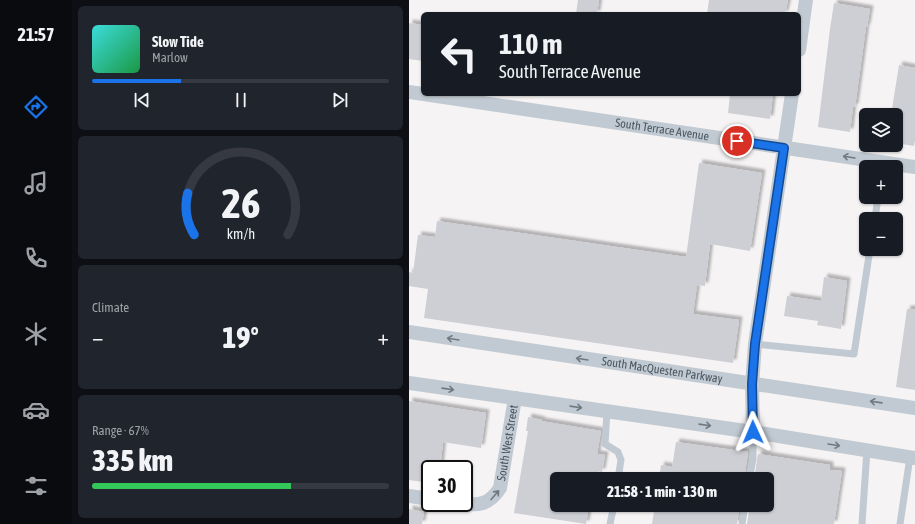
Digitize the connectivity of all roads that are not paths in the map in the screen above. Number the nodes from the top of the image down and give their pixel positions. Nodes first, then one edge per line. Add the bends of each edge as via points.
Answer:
1 (806, 0) edge
2 (801, 36) edge
3 (409, 92) edge
4 (421, 94) edge
5 (436, 96) edge
6 (792, 96) edge
7 (784, 148) junction
8 (915, 167) edge
9 (869, 256) edge
10 (409, 332) edge
11 (755, 344) junction
12 (409, 383) edge
13 (752, 384) junction
14 (515, 398) junction
15 (915, 408) edge
16 (607, 412) junction
17 (753, 432) junction
18 (867, 450) junction
19 (912, 457) edge
20 (619, 472) edge
21 (750, 472) edge
22 (409, 496) edge
23 (421, 498) edge
24 (473, 505) edge
25 (613, 512) edge
26 (744, 512) edge
27 (610, 524) edge
28 (742, 524) edge
29 (862, 524) edge
30 (901, 524) edge

1 - 2 street
3 - 4 street, South Terrace Avenue
5 - 7 street, South Terrace Avenue
6 - 7 street
8 -> 7 street, South Terrace Avenue
7 - 11 street
9 - 11 lane via 854,354
13 -> 10 street, South MacQuesten Parkway
11 - 13 street
12 -> 14 street
15 -> 13 street, South MacQuesten Parkway
13 - 17 street
14 -> 16 street
24 -> 14 street, South West Street via 493,498 500,488
16 -> 17 street
16 - 20 lane via 605,444 618,452 621,460
17 -> 18 street
17 - 21 lane
18 - 19 street
18 - 29 lane
19 - 30 lane
22 - 23 street
25 - 27 lane
26 - 28 lane

